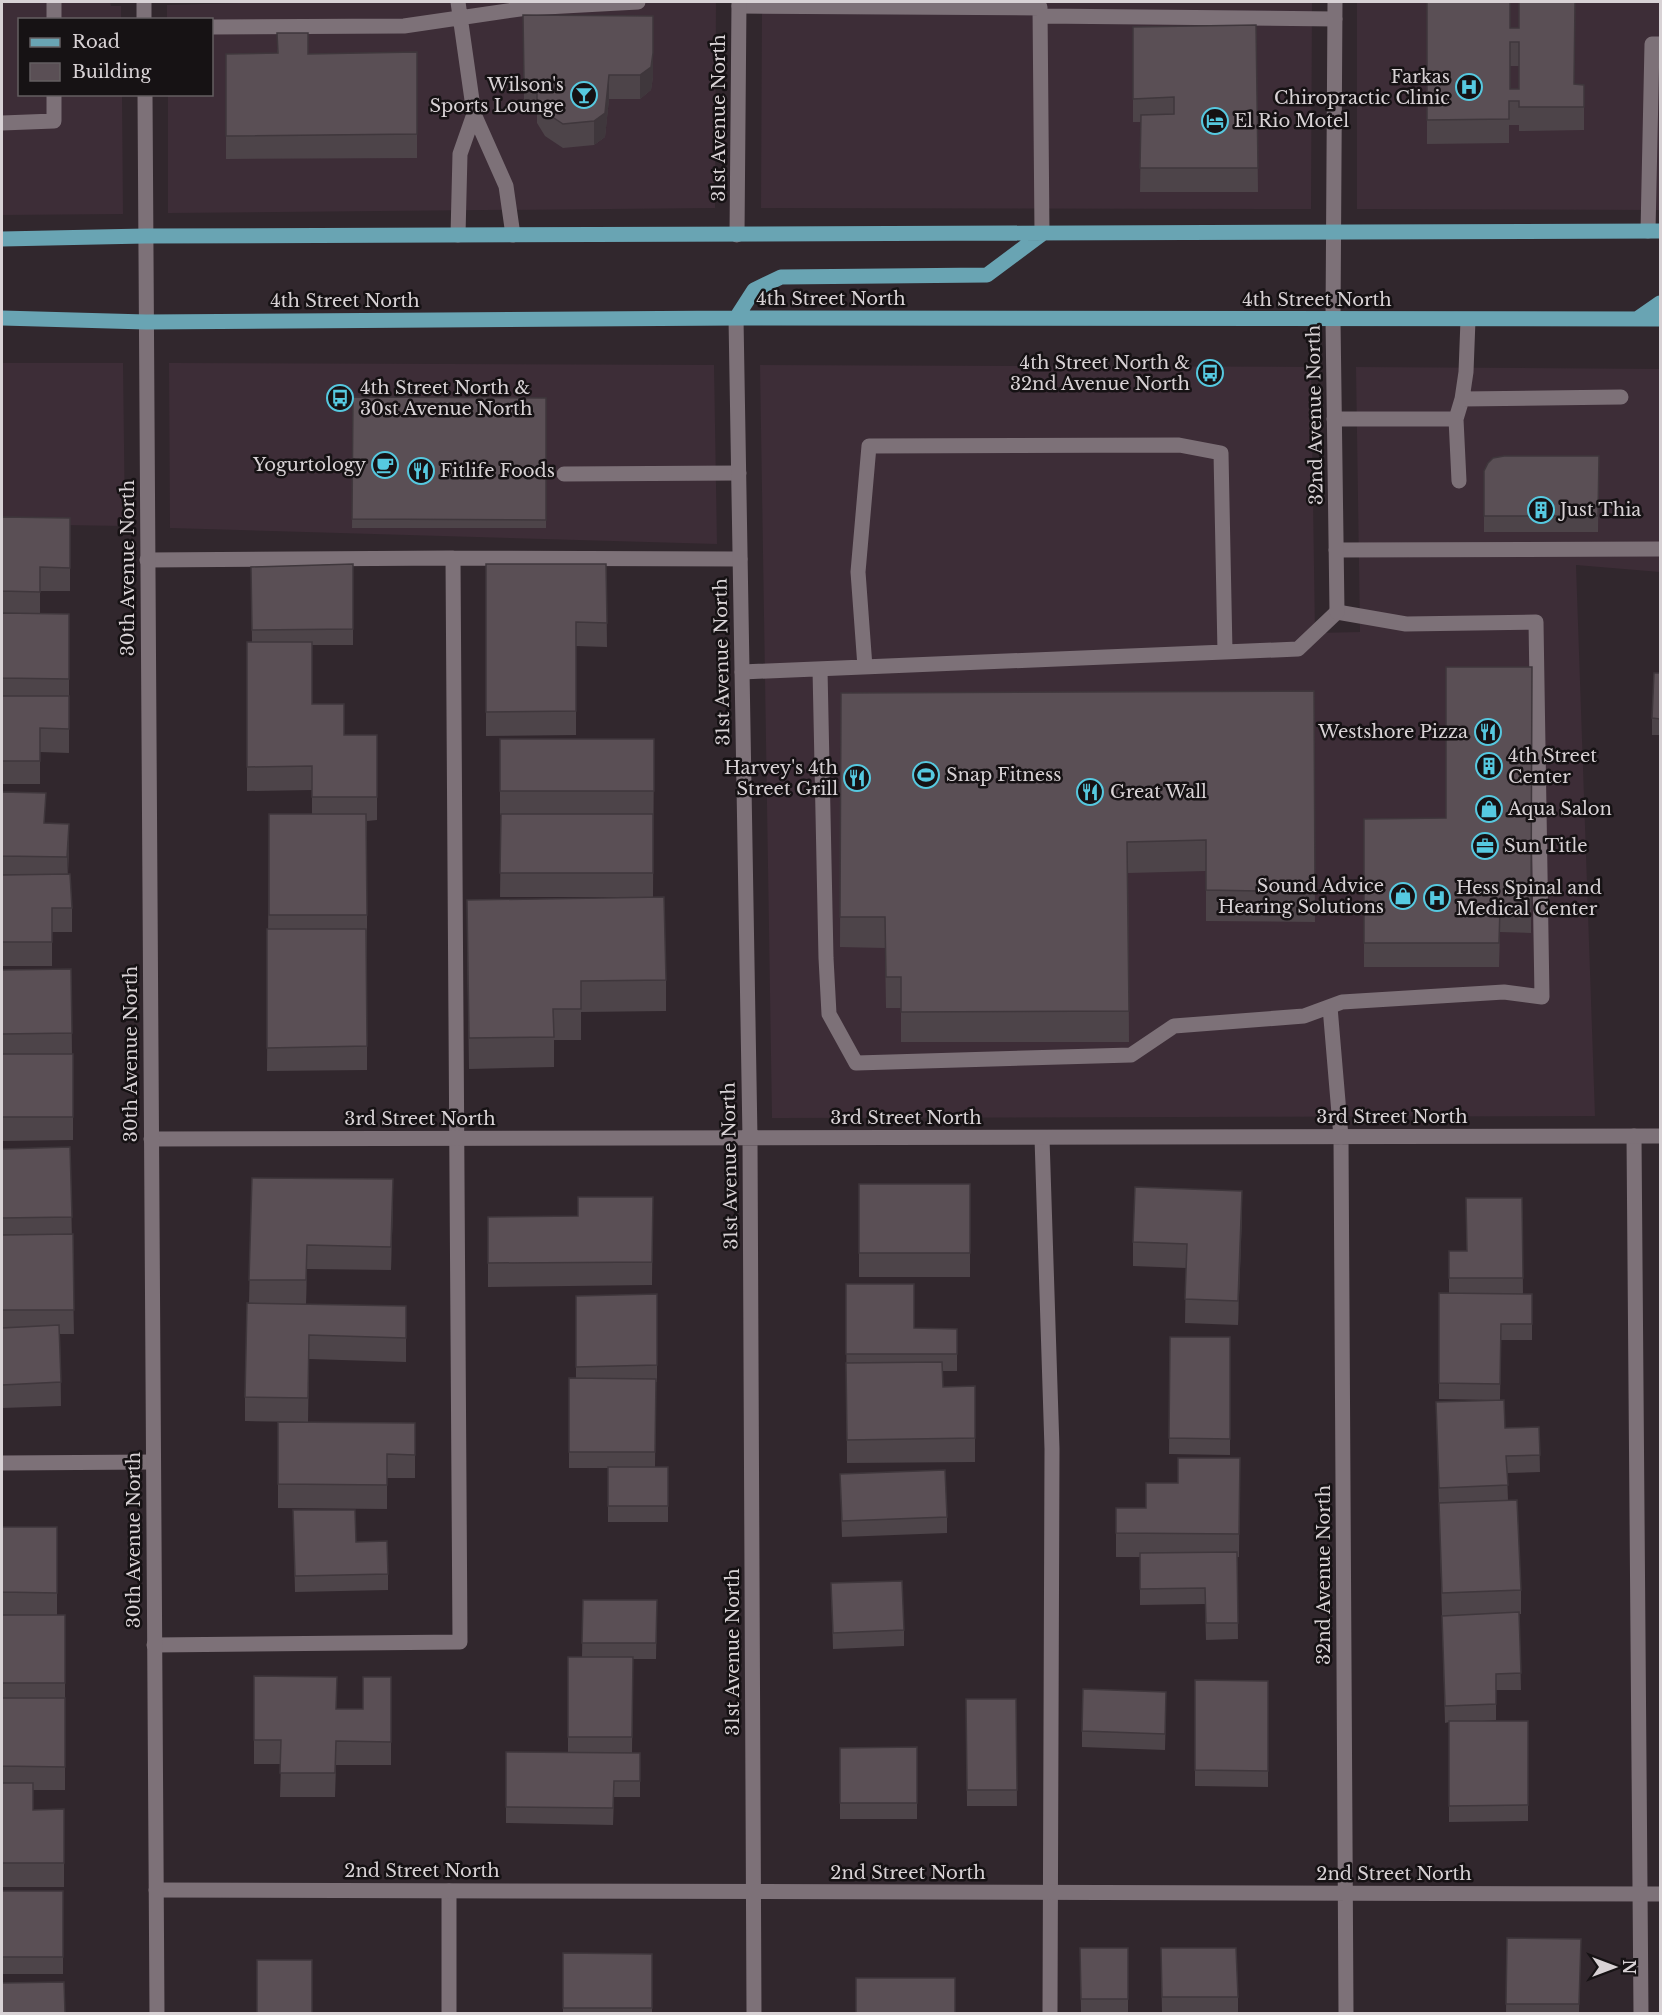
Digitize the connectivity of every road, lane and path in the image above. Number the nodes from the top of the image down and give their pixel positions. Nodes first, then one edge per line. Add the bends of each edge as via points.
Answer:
1 (54, 2) edge
2 (144, 2) edge
3 (458, 2) edge
4 (638, 2) edge
5 (1335, 2) edge
6 (739, 4) edge
7 (1040, 8) edge
8 (462, 17) junction
9 (54, 18) edge
10 (144, 18) edge
11 (1335, 19) junction
12 (213, 27) edge
13 (1656, 44) edge
14 (54, 96) edge
15 (145, 96) edge
16 (474, 114) junction
17 (2, 123) edge
18 (1654, 231) edge
19 (1334, 232) junction
20 (1042, 234) junction
21 (738, 235) junction
22 (146, 236) junction
23 (458, 236) junction
24 (513, 236) junction
25 (2, 239) edge
26 (1660, 303) edge
27 (2, 318) edge
28 (736, 318) junction
29 (1637, 319) junction
30 (1660, 319) edge
31 (1333, 320) junction
32 (1468, 320) junction
33 (146, 322) junction
34 (1621, 397) dead end
35 (1462, 399) junction
36 (1334, 419) junction
37 (1456, 419) junction
38 (739, 473) junction
39 (564, 474) dead end
40 (1459, 481) dead end
41 (1660, 549) edge
42 (1336, 550) junction
43 (453, 558) junction
44 (740, 559) junction
45 (147, 560) junction
46 (1337, 612) junction
47 (1225, 652) junction
48 (865, 667) junction
49 (820, 669) junction
50 (742, 672) junction
51 (1329, 1007) junction
52 (1634, 1136) junction
53 (1660, 1136) edge
54 (1341, 1137) junction
55 (750, 1138) junction
56 (1042, 1138) junction
57 (151, 1139) junction
58 (456, 1139) junction
59 (153, 1462) junction
60 (2, 1463) edge
61 (154, 1645) junction
62 (156, 1890) junction
63 (449, 1891) junction
64 (754, 1892) junction
65 (1051, 1892) junction
66 (1345, 1894) junction
67 (1640, 1894) junction
68 (1660, 1894) edge
69 (158, 2013) edge
70 (450, 2013) edge
71 (754, 2013) edge
72 (1050, 2013) edge
73 (1346, 2013) edge
74 (1641, 2013) edge

1 - 9 street
2 - 10 street
3 - 8 street
4 - 8 street via 527,8
5 - 11 street, 32nd Avenue North
6 - 7 street
6 - 21 street, 31st Avenue North
7 - 11 street
7 - 20 street
8 - 12 street via 404,26
8 - 16 street
11 - 19 street, 32nd Avenue North
13 - 18 street
14 - 17 street via 54,121
15 - 22 street, 30th Avenue North
16 - 23 street via 460,154
16 - 24 street via 506,186
18 - 19 main road
19 - 20 main road
19 - 31 street, 32nd Avenue North
20 - 21 main road
20 - 28 main road via 987,275 781,277 754,290
21 - 24 main road
22 - 23 main road
22 - 25 main road
22 - 33 street, 30th Avenue North
23 - 24 main road
26 - 29 main road
27 - 33 main road, 4th Street North
28 - 31 main road, 4th Street North
28 - 33 main road, 4th Street North
28 - 38 street, 31st Avenue North
29 - 30 main road, 4th Street North
29 - 32 main road, 4th Street North
31 - 32 main road, 4th Street North
31 - 36 street, 32nd Avenue North
32 - 35 street
33 - 45 street, 30th Avenue North
34 - 35 street
35 - 37 street
36 - 37 street
36 - 42 street, 32nd Avenue North
37 - 40 street
38 - 39 street
38 - 44 street, 31st Avenue North
41 - 42 street
42 - 46 street, 32nd Avenue North
43 - 44 street
43 - 45 street
43 - 58 street
44 - 50 street, 31st Avenue North
45 - 57 street, 30th Avenue North
46 - 47 street via 1298,649
46 - 51 street via 1406,624 1536,622 1542,997 1504,992 1342,1002
47 - 48 street
47 - 48 street via 1221,453 1179,445 868,446 858,572
48 - 49 street
49 - 50 street
49 - 51 street via 829,1014 856,1063 1131,1055 1174,1026 1304,1016
50 - 55 street, 31st Avenue North
51 - 54 street, 32nd Avenue North
52 - 53 street, 3rd Street North
52 - 54 street, 3rd Street North
52 - 67 street
54 - 56 street, 3rd Street North
54 - 66 street, 32nd Avenue North
55 - 56 street, 3rd Street North
55 - 58 street, 3rd Street North
55 - 64 street, 31st Avenue North
56 - 65 street via 1052,1449
57 - 58 street, 3rd Street North
57 - 59 street, 30th Avenue North
58 - 61 street via 460,1642
59 - 60 street
59 - 61 street, 30th Avenue North
61 - 62 street, 30th Avenue North
62 - 63 street, 2nd Street North
62 - 69 street, 30th Avenue North
63 - 64 street, 2nd Street North
63 - 70 street
64 - 65 street, 2nd Street North
64 - 71 street, 31st Avenue North
65 - 66 street, 2nd Street North
65 - 72 street
66 - 67 street, 2nd Street North
66 - 73 street, 32nd Avenue North
67 - 68 street, 2nd Street North
67 - 74 street

